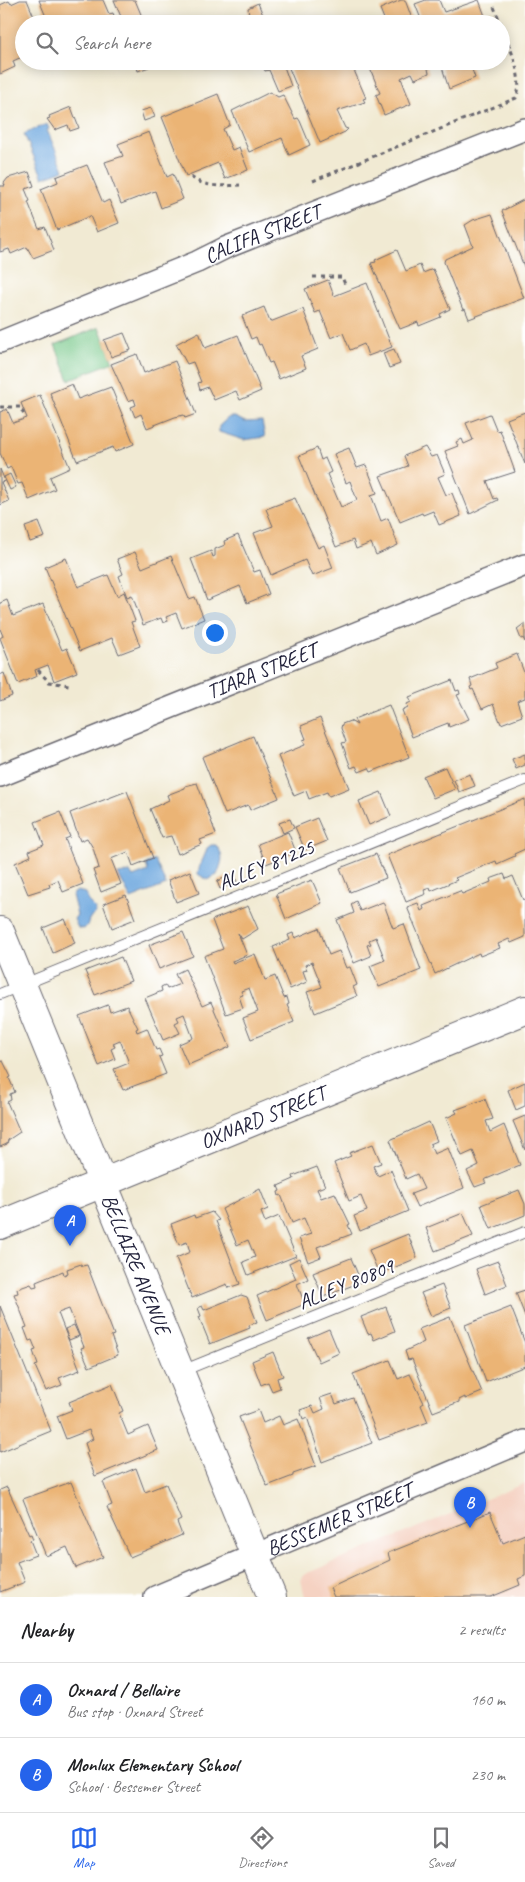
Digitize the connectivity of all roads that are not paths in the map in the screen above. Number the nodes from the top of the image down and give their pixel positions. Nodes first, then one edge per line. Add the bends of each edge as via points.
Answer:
1 (525, 129) edge
2 (0, 342) edge
3 (525, 565) edge
4 (0, 776) edge
5 (525, 780) edge
6 (0, 931) edge
7 (11, 990) edge
8 (525, 1010) edge
9 (102, 1183) junction
10 (0, 1225) edge
11 (525, 1232) edge
12 (182, 1371) junction
13 (525, 1441) edge
14 (256, 1555) junction
15 (154, 1597) edge
16 (272, 1597) edge

1 - 2 street, CALIFA STREET via 225,248
3 - 4 street, TIARA STREET
5 - 7 lane, ALLEY 81225
6 - 7 street, BELLAIRE AVENUE
7 - 9 street, BELLAIRE AVENUE
8 - 9 street, OXNARD STREET
9 - 10 street, OXNARD STREET
9 - 12 street, BELLAIRE AVENUE
11 - 12 lane, ALLEY 80809
12 - 14 street, BELLAIRE AVENUE
13 - 14 street, BESSEMER STREET
14 - 15 street, BESSEMER STREET
14 - 16 street, BELLAIRE AVENUE

